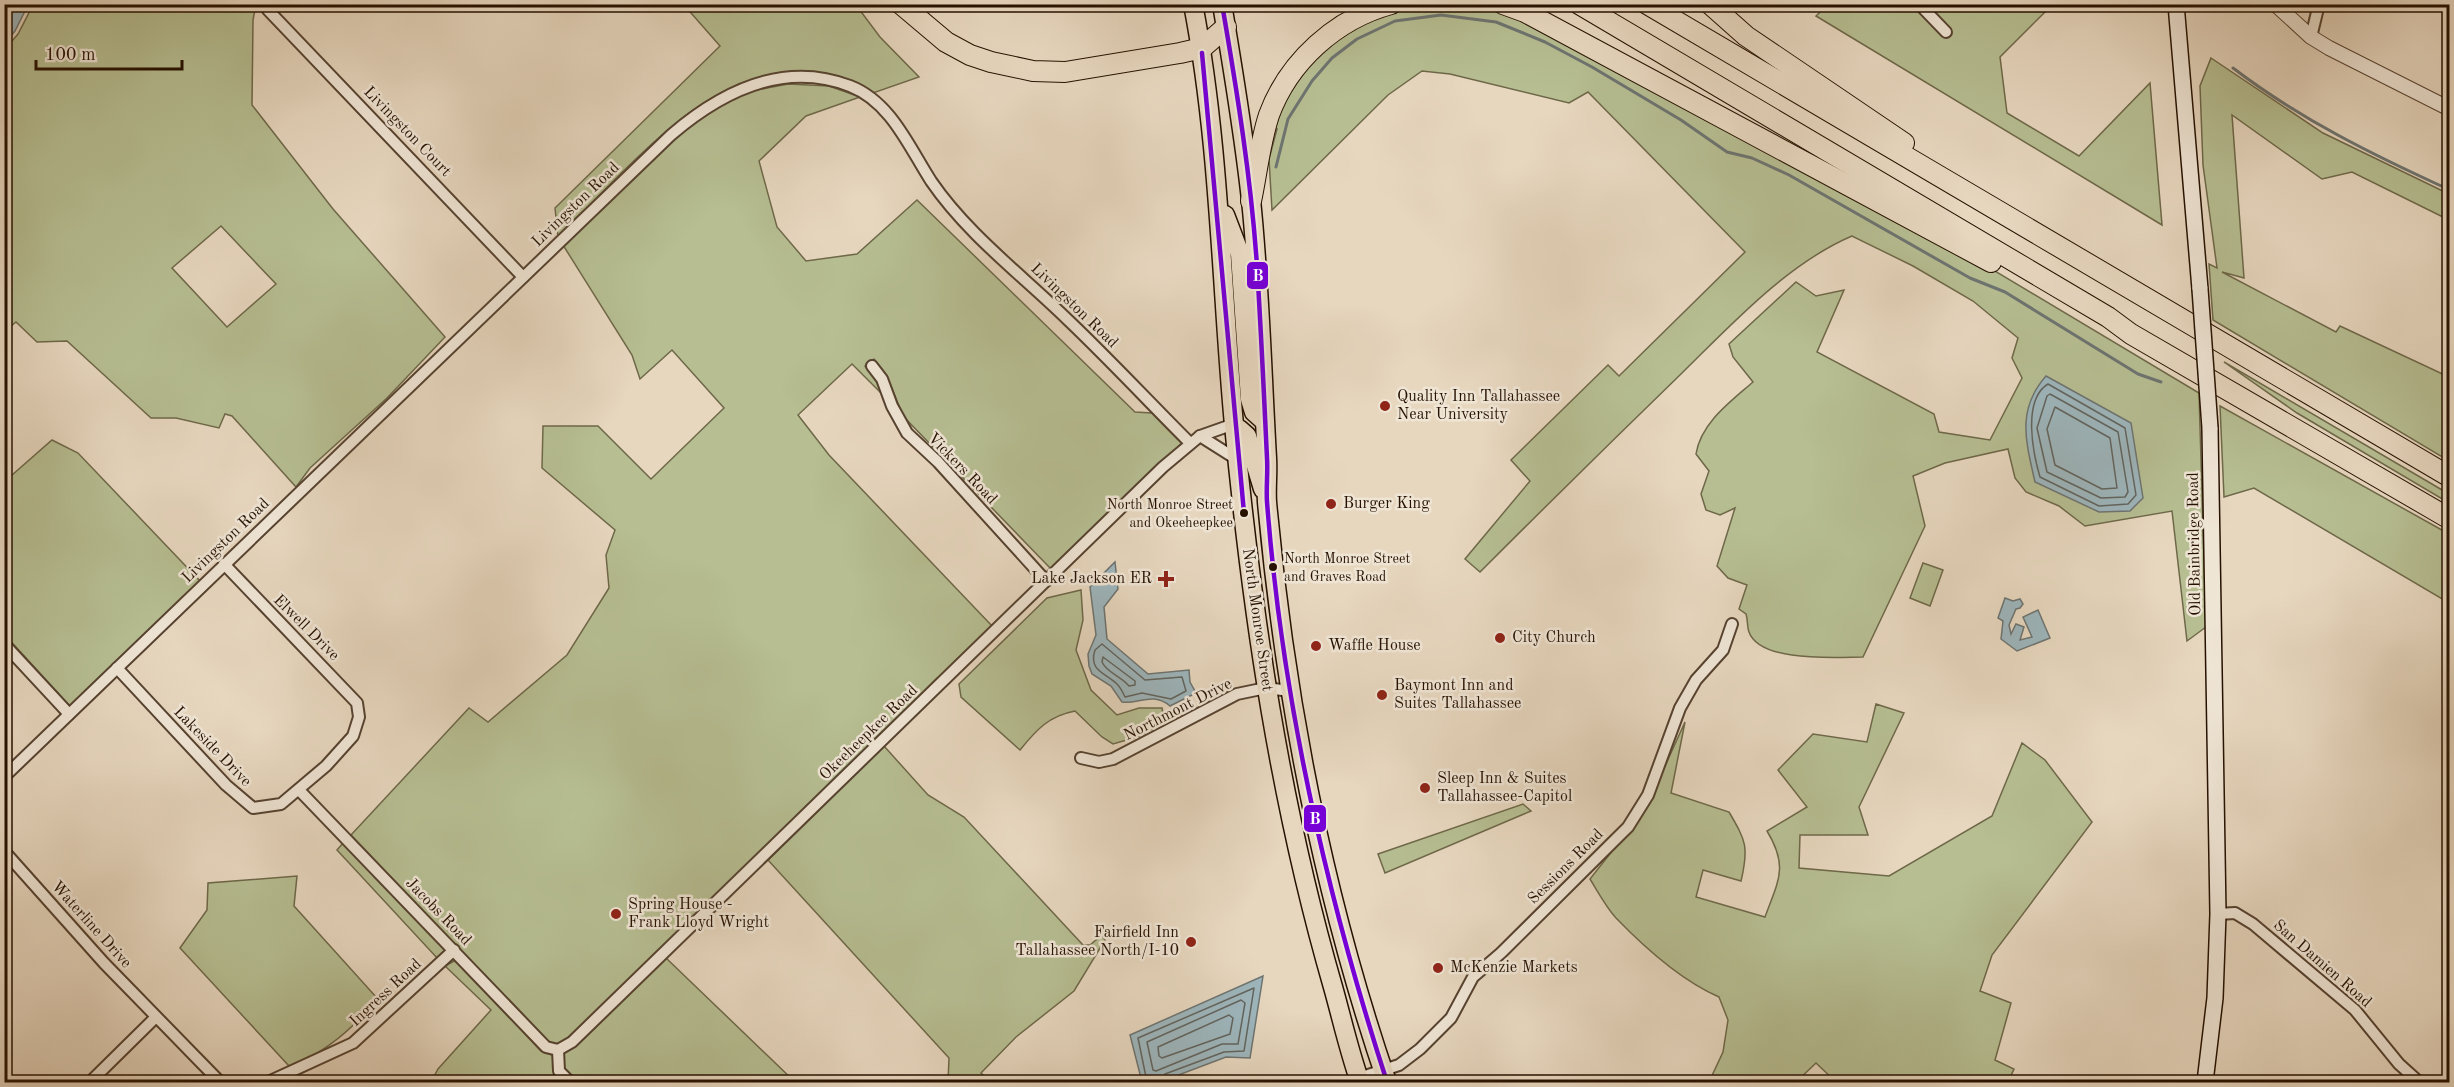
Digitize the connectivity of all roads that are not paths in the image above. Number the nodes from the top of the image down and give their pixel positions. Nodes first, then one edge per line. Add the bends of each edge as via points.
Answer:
1 (901, 4) edge
2 (1193, 4) edge
3 (1222, 4) edge
4 (1391, 4) edge
5 (1503, 4) edge
6 (1579, 4) edge
7 (1647, 4) edge
8 (1710, 4) edge
9 (1919, 4) edge
10 (2176, 4) edge
11 (2275, 4) edge
12 (2319, 4) edge
13 (268, 10) dead end
14 (1226, 27) junction
15 (1946, 32) dead end
16 (2311, 37) junction
17 (1202, 48) junction
18 (2450, 109) edge
19 (1943, 180) junction
20 (1218, 198) junction
21 (1251, 201) junction
22 (523, 277) junction
23 (2131, 334) junction
24 (872, 366) dead end
25 (1264, 421) junction
26 (1234, 424) junction
27 (1200, 436) junction
28 (1190, 443) junction
29 (1238, 460) junction
30 (2450, 477) edge
31 (1267, 498) junction
32 (2450, 519) edge
33 (224, 564) junction
34 (1046, 581) junction
35 (1732, 624) dead end
36 (4, 644) edge
37 (117, 668) junction
38 (1266, 688) junction
39 (1290, 691) junction
40 (69, 714) junction
41 (359, 717) joint
42 (1081, 758) dead end
43 (4, 777) edge
44 (299, 790) junction
45 (1322, 850) junction
46 (4, 851) edge
47 (1298, 855) junction
48 (2218, 914) junction
49 (454, 950) junction
50 (156, 1017) junction
51 (558, 1050) junction
52 (1385, 1076) edge
53 (1359, 1080) edge
54 (90, 1083) edge
55 (220, 1083) edge
56 (268, 1083) edge
57 (570, 1083) edge
58 (2205, 1083) edge
59 (2419, 1083) edge

1 - 17 highway via 946,42 970,55 1033,71 1065,72
2 - 17 highway, North Monroe Street
3 - 14 highway, North Monroe Street
4 - 21 highway via 1352,20 1328,35 1301,60 1268,118
5 - 23 highway via 1731,121 2102,327
6 - 23 highway
7 - 19 highway
8 - 19 highway via 1746,36 1902,141
9 - 15 street
10 - 48 main road, Old Bainbridge Road, bridge via 2210,428
11 - 16 street
12 - 16 street
13 - 22 street, Livingston Court
14 - 17 highway
14 - 21 highway, North Monroe Street
16 - 18 street
17 - 20 highway, North Monroe Street
19 - 30 highway
20 - 25 highway via 1240,254 1250,399 1254,412
20 - 26 highway, North Monroe Street
21 - 25 highway, North Monroe Street
22 - 28 street, Livingston Road via 670,135 706,106 734,91 771,81 806,78 839,83 859,90 877,103 964,222
22 - 33 street, Livingston Road
23 - 32 highway
24 - 34 street, Vickers Road via 907,433
25 - 31 highway, North Monroe Street
26 - 27 street, Okeeheepkee Road
26 - 29 highway, North Monroe Street
26 - 31 highway via 1246,436
27 - 28 street, Okeeheepkee Road
27 - 29 street
28 - 34 street, Okeeheepkee Road
29 - 38 highway, North Monroe Street
31 - 39 highway, North Monroe Street
33 - 37 street, Livingston Road
33 - 41 street, Elwell Drive via 348,691 357,703
34 - 51 street, Okeeheepkee Road via 572,1042
35 - 52 street, Sessions Road via 1723,650 1696,680 1680,708 1648,795 1628,827 1473,977 1458,1007 1440,1030
36 - 40 street
37 - 40 street, Livingston Road
37 - 44 street, Lakeside Drive via 247,805 271,807
38 - 39 street, Northmont Drive
38 - 42 street, Northmont Drive via 1219,702 1113,759 1099,762
38 - 47 highway, North Monroe Street
39 - 45 highway, North Monroe Street
40 - 43 street, Livingston Road
41 - 44 street, Lakeside Drive via 348,743
44 - 49 street, Jacobs Road
45 - 47 highway
45 - 52 highway, North Monroe Street via 1352,972
46 - 50 street, Waterline Drive
47 - 53 highway, North Monroe Street
48 - 58 main road, Old Bainbridge Road via 2215,998
48 - 59 street, San Damien Road via 2235,913 2253,924 2355,1010
49 - 51 street, Jacobs Road via 546,1047
49 - 56 street, Ingress Road via 353,1043
50 - 54 street
50 - 55 street
51 - 57 street via 559,1071
52 - 53 street, Sessions Road

